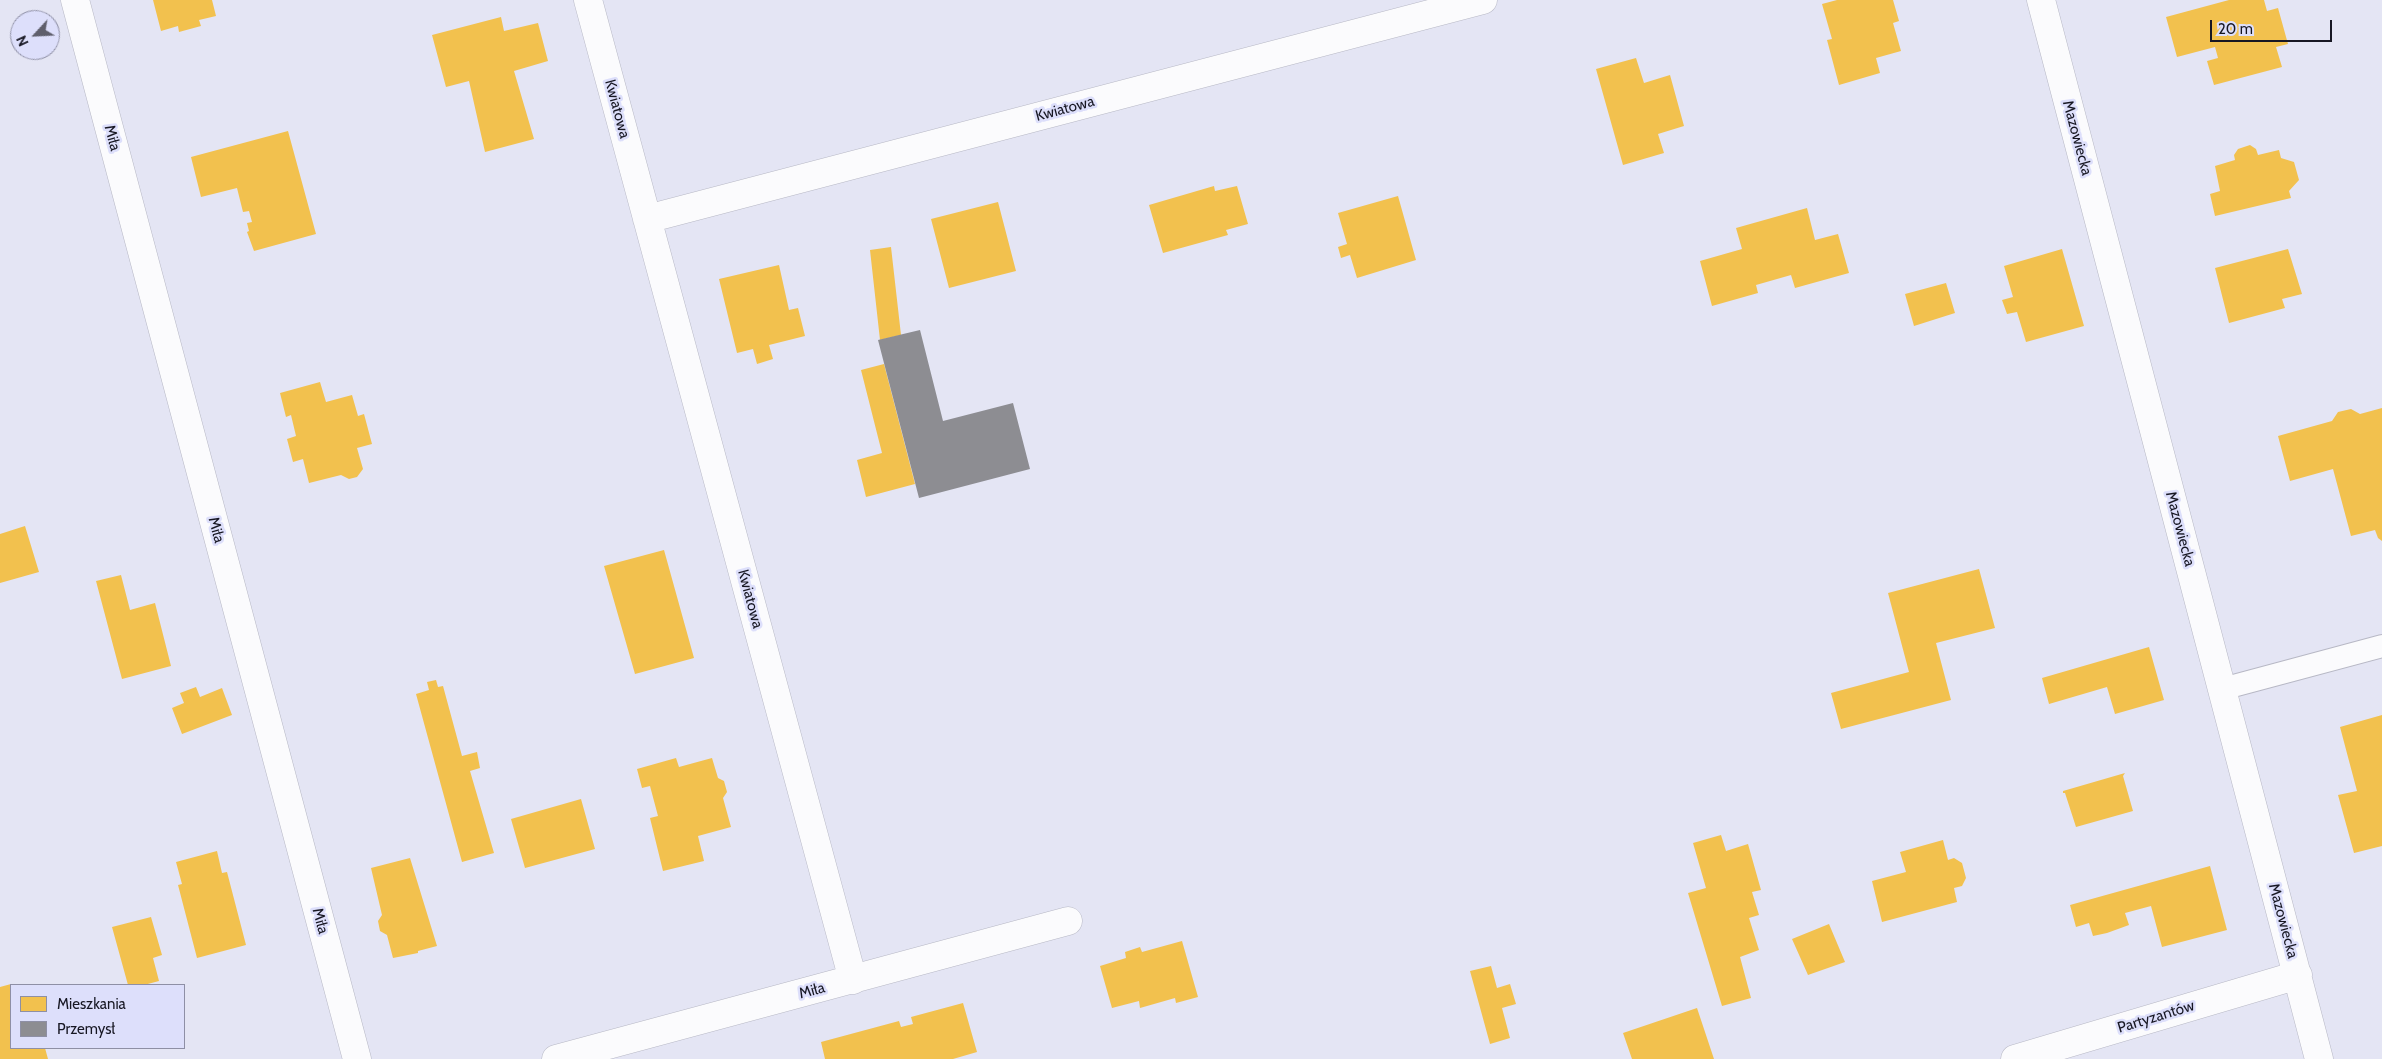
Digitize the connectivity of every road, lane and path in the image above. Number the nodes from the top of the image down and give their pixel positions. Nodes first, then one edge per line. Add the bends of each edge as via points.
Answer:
1 (75, 0) edge
2 (588, 0) edge
3 (1483, 0) edge
4 (2040, 0) edge
5 (647, 218) junction
6 (2382, 646) edge
7 (2222, 689) junction
8 (1068, 921) dead end
9 (2298, 975) junction
10 (853, 980) junction
11 (356, 1059) edge
12 (556, 1059) edge
13 (2015, 1059) edge
14 (2319, 1059) edge

1 - 11 street, Miła
2 - 5 street, Kwiatowa
3 - 5 street, Kwiatowa
4 - 7 street, Mazowiecka
5 - 10 street, Kwiatowa
6 - 7 lane
7 - 9 street, Mazowiecka
8 - 10 street, Miła
9 - 13 street, Partyzantów
9 - 14 street, Mazowiecka
10 - 12 street, Miła

